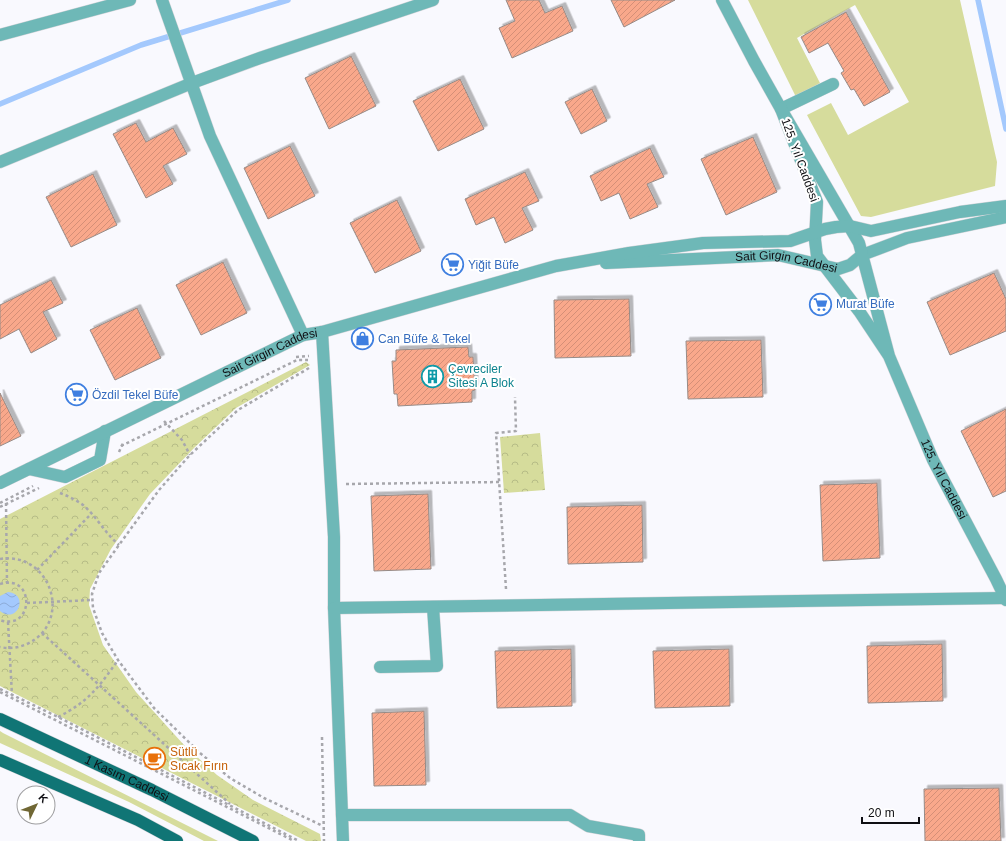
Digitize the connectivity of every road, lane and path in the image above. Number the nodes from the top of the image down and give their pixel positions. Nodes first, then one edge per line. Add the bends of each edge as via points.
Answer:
1 (130, 0) edge
2 (162, 0) edge
3 (433, 0) edge
4 (722, 0) edge
5 (116, 2) edge
6 (0, 35) edge
7 (192, 83) junction
8 (833, 84) dead end
9 (781, 109) junction
10 (0, 162) edge
11 (1006, 206) edge
12 (1006, 217) edge
13 (850, 226) junction
14 (815, 232) junction
15 (862, 255) junction
16 (823, 265) junction
17 (556, 266) junction
18 (322, 332) junction
19 (303, 335) junction
20 (889, 356) junction
21 (311, 368) dead end
22 (515, 397) dead end
23 (164, 421) junction
24 (168, 424) junction
25 (105, 431) junction
26 (121, 447) junction
27 (117, 455) dead end
28 (190, 455) junction
29 (29, 468) junction
30 (500, 482) junction
31 (0, 483) edge
32 (331, 484) junction
33 (34, 486) dead end
34 (41, 487) dead end
35 (55, 492) dead end
36 (6, 500) junction
37 (0, 503) edge
38 (6, 504) junction
39 (0, 507) edge
40 (91, 514) junction
41 (119, 545) junction
42 (0, 559) edge
43 (7, 559) junction
44 (37, 570) junction
45 (7, 583) junction
46 (0, 584) edge
47 (1005, 599) edge
48 (92, 600) junction
49 (53, 602) junction
50 (27, 603) junction
51 (507, 606) junction
52 (433, 607) junction
53 (334, 608) junction
54 (0, 620) edge
55 (8, 622) junction
56 (42, 633) junction
57 (0, 647) edge
58 (9, 648) junction
59 (118, 660) junction
60 (380, 667) dead end
61 (100, 686) junction
62 (0, 689) edge
63 (0, 692) edge
64 (12, 694) junction
65 (12, 698) junction
66 (58, 717) junction
67 (0, 719) edge
68 (54, 719) junction
69 (322, 733) dead end
70 (324, 737) dead end
71 (0, 760) edge
72 (234, 807) junction
73 (241, 813) junction
74 (342, 815) junction
75 (323, 826) junction
76 (177, 841) edge
77 (253, 841) edge
78 (294, 841) edge
79 (299, 841) edge
80 (325, 841) edge
81 (343, 841) edge
82 (639, 841) edge

1 - 5 street
2 - 7 street
3 - 7 street
4 - 9 street, 125. Yıl Caddesi
5 - 6 street
7 - 10 street
7 - 19 street via 210,136
8 - 9 street
9 - 13 street, 125. Yıl Caddesi
9 - 14 street, 125. Yıl Caddesi via 817,202
11 - 13 street, Sait Girgin Caddesi via 960,212 871,231
12 - 15 street, Sait Girgin Caddesi via 907,238
13 - 14 street, Sait Girgin Caddesi
13 - 15 street, 125. Yıl Caddesi
14 - 16 street, 125. Yıl Caddesi via 817,256
14 - 17 street, Sait Girgin Caddesi via 790,241 703,243
15 - 16 street, Sait Girgin Caddesi via 850,266 838,269
15 - 20 street, 125. Yıl Caddesi
16 - 17 street, Sait Girgin Caddesi via 778,255
16 - 20 street, 125. Yıl Caddesi
17 - 18 street, Sait Girgin Caddesi
18 - 19 street, Sait Girgin Caddesi
18 - 32 street
19 - 25 street, Sait Girgin Caddesi
20 - 47 street, 125. Yıl Caddesi via 933,460
21 - 28 path via 238,410
22 - 30 path via 516,431 496,433
23 - 24 path
23 - 24 path via 294,357 308,356 312,362 297,360
23 - 26 path via 123,441
24 - 26 path
24 - 28 path via 182,440
25 - 29 street, Sait Girgin Caddesi
25 - 29 street via 100,460 65,478
26 - 27 path
28 - 41 path via 159,490
29 - 31 street, Sait Girgin Caddesi
30 - 32 path
30 - 51 path
32 - 53 street
33 - 36 path
34 - 38 path
35 - 40 path via 83,505
36 - 37 path
36 - 38 path
38 - 39 path
38 - 43 path
40 - 41 path
40 - 44 path
41 - 48 path via 100,573
42 - 43 path
43 - 44 path via 24,561
43 - 45 path
44 - 49 path via 50,587
45 - 46 path
45 - 50 path via 15,584 23,590
47 - 51 street
48 - 49 path
48 - 59 path via 102,633
49 - 50 path
49 - 56 path via 50,619
50 - 55 path via 21,616
51 - 52 street
52 - 53 street
52 - 60 street via 437,666
53 - 74 street
54 - 55 path
55 - 58 path
56 - 58 path via 30,643
56 - 61 path
57 - 58 path
58 - 64 path
59 - 61 path
59 - 75 path via 154,708 230,778 264,798
61 - 66 path via 82,703
61 - 72 path
62 - 64 path
63 - 65 path
64 - 65 path
64 - 66 path
65 - 68 path
66 - 68 path
66 - 72 path
67 - 77 main road, 1 Kasım Caddesi via 152,790
68 - 73 path
69 - 75 path
70 - 80 path
71 - 76 main road via 138,820
72 - 73 path
72 - 79 path
73 - 78 path
74 - 81 street
74 - 82 street via 570,815 588,826 639,835
75 - 80 path

